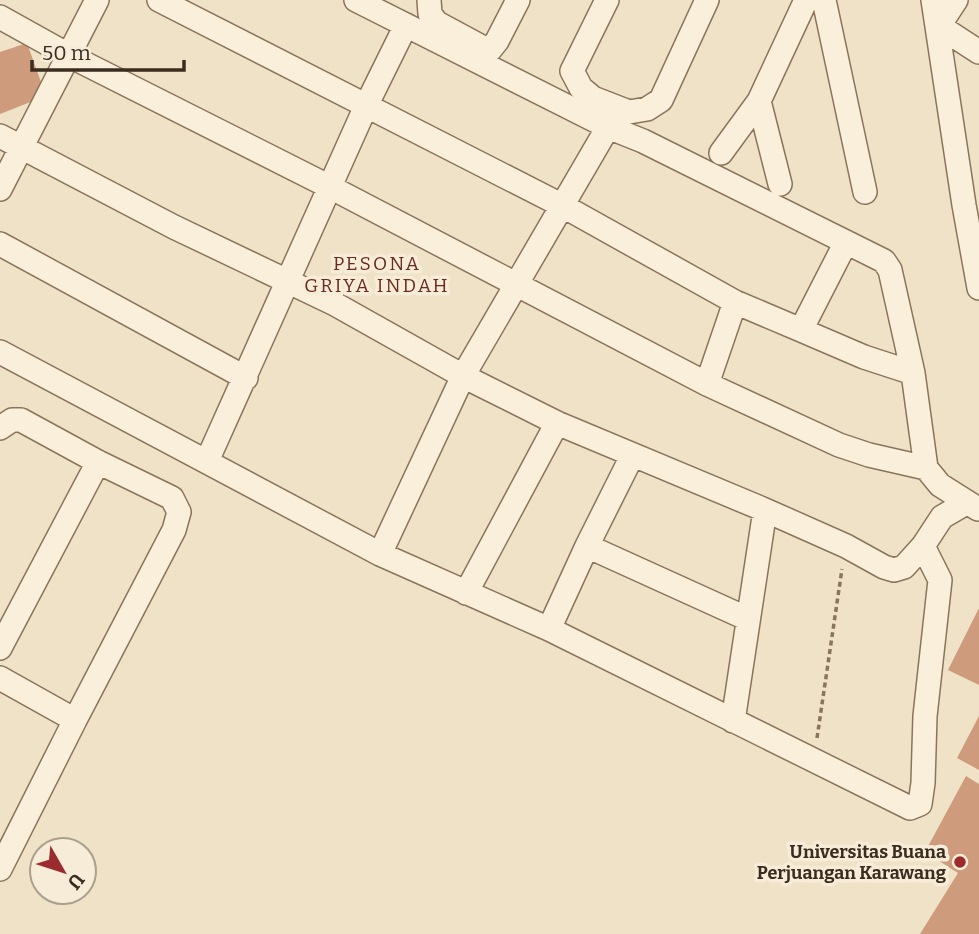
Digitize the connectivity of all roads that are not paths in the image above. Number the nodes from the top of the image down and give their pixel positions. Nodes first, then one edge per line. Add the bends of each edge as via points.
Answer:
1 (97, 0) edge
2 (159, 0) edge
3 (356, 0) edge
4 (429, 0) edge
5 (518, 0) edge
6 (607, 0) edge
7 (708, 0) edge
8 (806, 0) edge
9 (824, 0) edge
10 (933, 0) edge
11 (956, 0) edge
12 (0, 17) edge
13 (406, 25) junction
14 (939, 26) junction
15 (979, 52) edge
16 (70, 56) junction
17 (759, 102) junction
18 (366, 106) junction
19 (608, 127) junction
20 (0, 136) edge
21 (22, 148) junction
22 (721, 153) dead end
23 (780, 184) dead end
24 (330, 187) junction
25 (0, 188) edge
26 (864, 192) dead end
27 (563, 206) junction
28 (846, 242) junction
29 (0, 244) edge
30 (286, 282) junction
31 (518, 284) junction
32 (979, 288) edge
33 (735, 302) junction
34 (801, 330) junction
35 (0, 352) edge
36 (914, 373) junction
37 (463, 376) junction
38 (246, 378) junction
39 (707, 384) junction
40 (557, 423) junction
41 (0, 428) edge
42 (632, 456) junction
43 (207, 461) junction
44 (98, 463) junction
45 (926, 468) junction
46 (972, 507) edge
47 (765, 510) junction
48 (587, 546) junction
49 (923, 546) junction
50 (380, 555) junction
51 (466, 593) junction
52 (748, 619) junction
53 (549, 629) junction
54 (0, 648) edge
55 (0, 678) edge
56 (75, 720) junction
57 (733, 720) junction
58 (0, 869) edge

1 - 16 street
2 - 18 street
3 - 13 street
4 - 5 street via 430,14 437,23 489,51
6 - 7 street via 572,71 593,98 628,112 648,109 662,100
8 - 17 street
9 - 26 street
10 - 14 street
11 - 14 street
12 - 16 street
13 - 18 street
13 - 19 street
14 - 15 street
14 - 32 street
16 - 21 street
16 - 24 street
17 - 22 street
17 - 23 street
18 - 24 street
18 - 27 street
19 - 27 street
19 - 28 street
20 - 21 street
21 - 25 street
21 - 30 street
24 - 30 street
24 - 31 street
27 - 31 street
27 - 33 street
28 - 34 street
28 - 36 street via 884,261 890,270
29 - 38 street
30 - 37 street
30 - 38 street
31 - 37 street
31 - 39 street
33 - 34 street
33 - 39 street
34 - 36 street
35 - 43 street
36 - 45 street
37 - 40 street
37 - 50 street
38 - 43 street
39 - 45 street via 839,445
40 - 42 street
40 - 51 street
41 - 44 street via 21,420
42 - 47 street
42 - 48 street
43 - 50 street
44 - 54 street
44 - 56 street via 172,498 178,512 174,530
45 - 46 street via 940,485
46 - 49 street via 942,517
47 - 49 street via 894,570 904,567
47 - 52 street
48 - 52 street
48 - 53 street
49 - 57 street via 940,580 920,804 910,808 895,802
50 - 51 street
51 - 53 street
52 - 57 street
53 - 57 street
55 - 56 street
56 - 58 street

